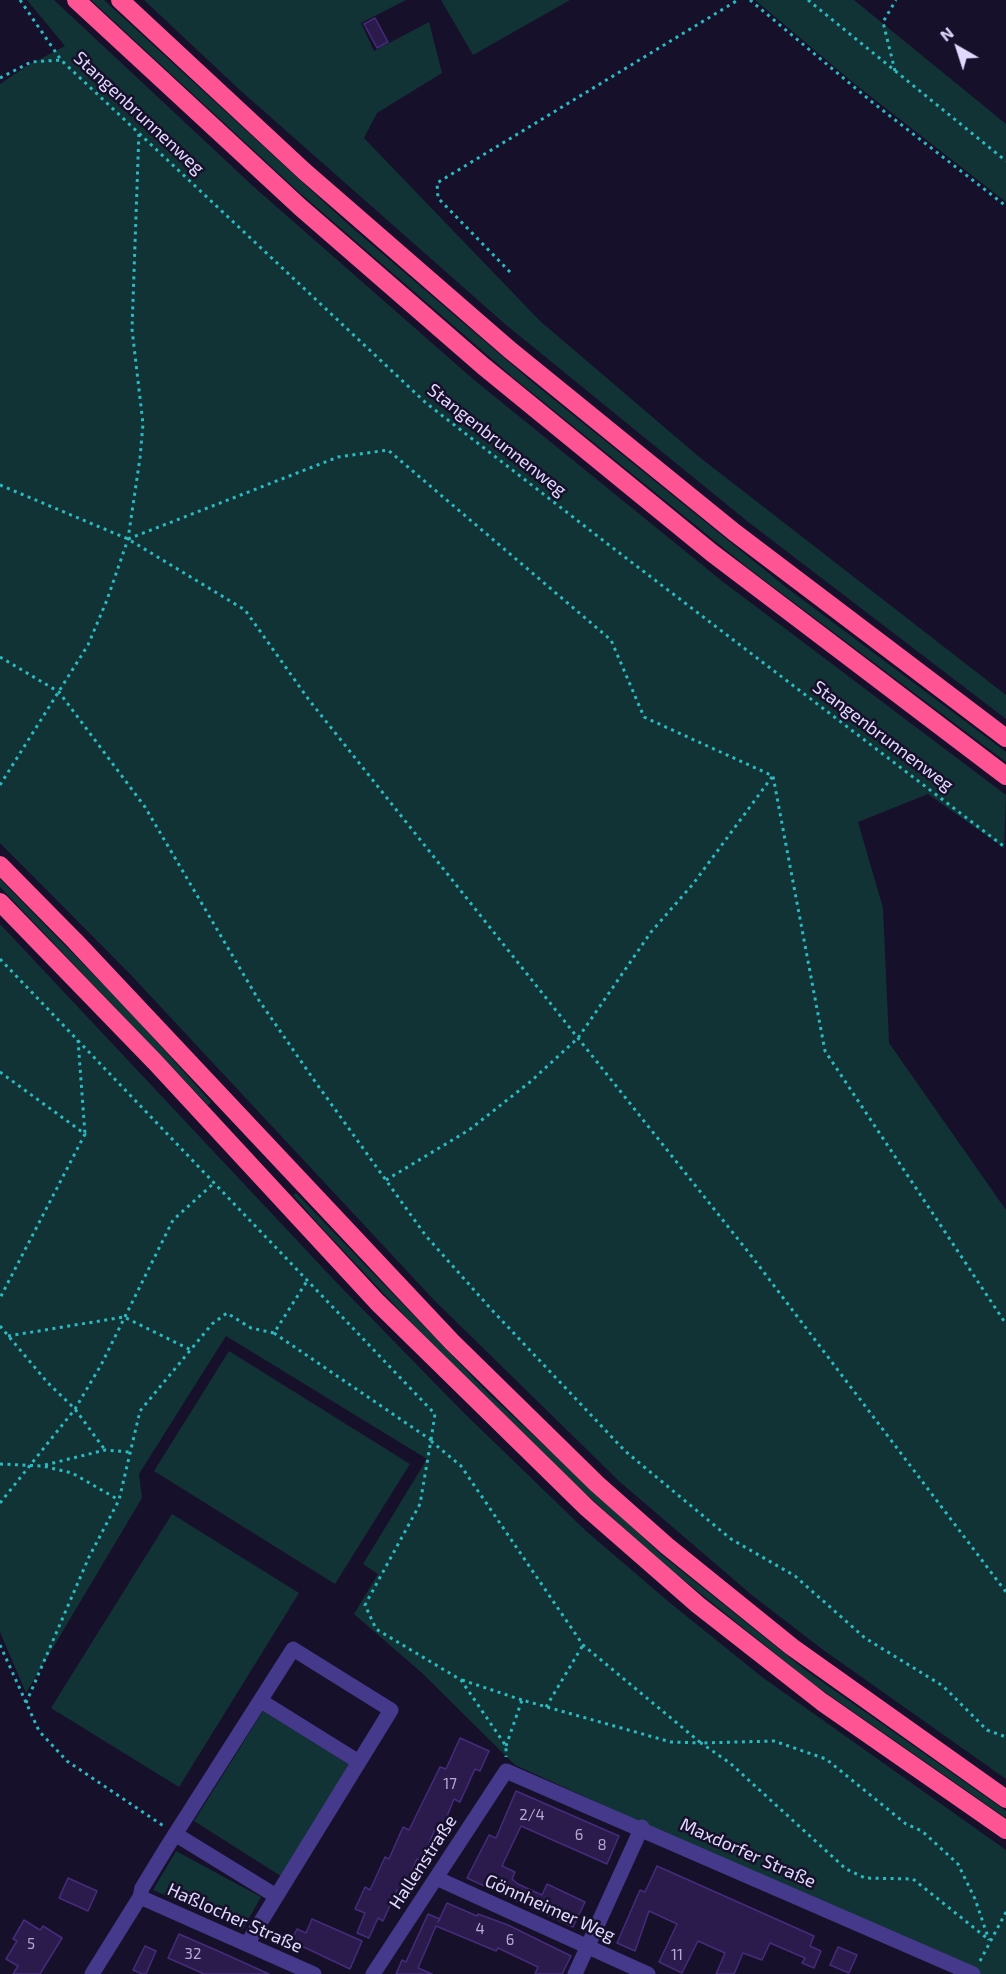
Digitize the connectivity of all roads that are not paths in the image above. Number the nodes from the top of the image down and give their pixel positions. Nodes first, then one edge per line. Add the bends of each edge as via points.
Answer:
1 (76, 0) edge
2 (120, 0) edge
3 (1006, 738) edge
4 (1006, 776) edge
5 (0, 865) edge
6 (0, 902) edge
7 (261, 1701) junction
8 (359, 1762) junction
9 (506, 1771) joint
10 (1006, 1799) edge
11 (642, 1827) junction
12 (1006, 1830) edge
13 (175, 1834) junction
14 (436, 1878) junction
15 (276, 1896) junction
16 (140, 1898) junction
17 (247, 1944) junction
18 (588, 1947) junction
19 (976, 1968) edge
20 (92, 1974) edge
21 (314, 1974) edge
22 (373, 1974) edge
23 (575, 1974) edge
24 (648, 1974) edge

1 - 4 highway via 300,207 492,373 712,553
2 - 3 highway via 304,171 510,350 734,532
5 - 10 highway via 459,1349 597,1484 792,1647
6 - 12 highway via 155,1062 377,1302 587,1509 779,1669
7 - 8 street
7 - 8 street via 293,1649 333,1673 391,1710
7 - 13 street
8 - 15 street
9 - 11 street, Maxdorfer Straße
9 - 14 street, Hallenstraße
11 - 18 street
11 - 19 street, Maxdorfer Straße
13 - 15 street
13 - 16 street via 142,1888
14 - 18 street, Gönnheimer Weg
14 - 22 street, Hallenstraße
15 - 17 street
16 - 17 street, Haßlocher Straße
16 - 20 street
17 - 21 street, Haßlocher Straße
18 - 23 street
18 - 24 street, Gönnheimer Weg

